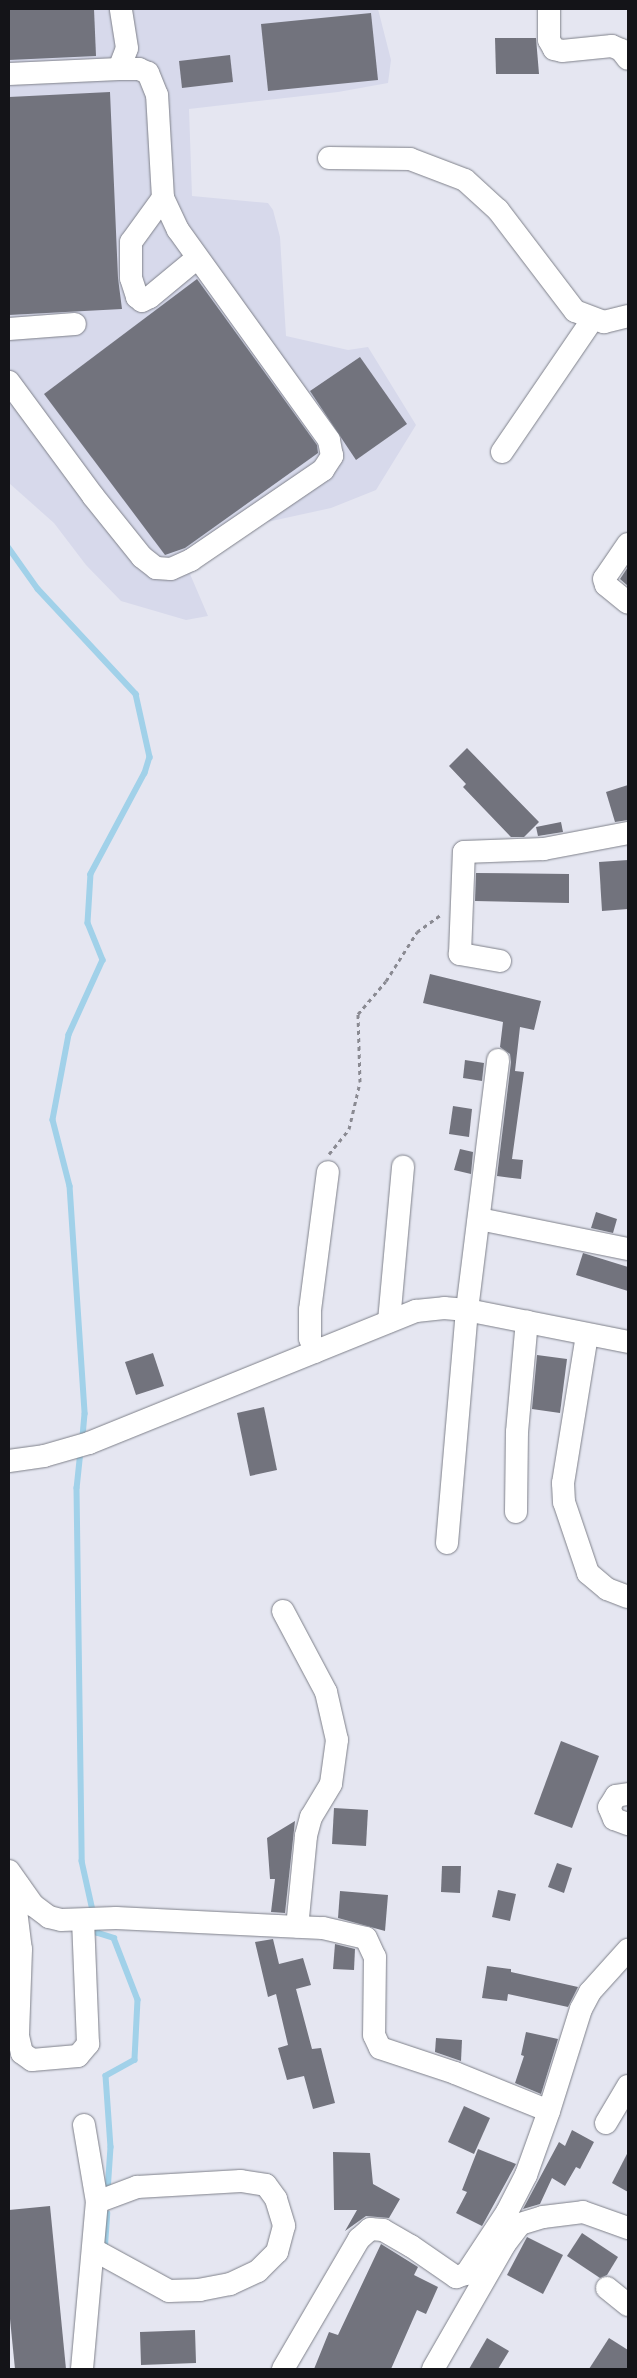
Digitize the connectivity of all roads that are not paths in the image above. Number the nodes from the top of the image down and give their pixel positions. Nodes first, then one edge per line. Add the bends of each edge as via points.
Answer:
1 (121, 9) edge
2 (549, 9) edge
3 (628, 59) edge
4 (119, 69) junction
5 (9, 74) edge
6 (329, 158) dead end
7 (163, 198) junction
8 (196, 259) junction
9 (628, 316) edge
10 (592, 320) junction
11 (75, 324) dead end
12 (9, 329) edge
13 (9, 382) edge
14 (502, 452) dead end
15 (628, 544) edge
16 (628, 603) edge
17 (628, 833) edge
18 (500, 961) dead end
19 (498, 1060) dead end
20 (403, 1167) dead end
21 (328, 1172) road end
22 (479, 1219) junction
23 (628, 1249) edge
24 (467, 1310) junction
25 (389, 1320) junction
26 (527, 1321) junction
27 (587, 1335) junction
28 (628, 1342) edge
29 (315, 1352) junction
30 (9, 1461) edge
31 (516, 1512) dead end
32 (447, 1543) dead end
33 (628, 1597) edge
34 (283, 1611) dead end
35 (628, 1794) edge
36 (628, 1824) edge
37 (14, 1879) edge
38 (86, 1921) junction
39 (297, 1927) junction
40 (628, 1950) edge
41 (628, 2086) edge
42 (549, 2111) junction
43 (606, 2123) dead end
44 (84, 2125) dead end
45 (97, 2202) junction
46 (628, 2228) edge
47 (94, 2250) junction
48 (607, 2288) dead end
49 (628, 2305) edge
50 (82, 2369) edge
51 (283, 2369) edge
52 (433, 2369) edge

1 - 4 street via 127,48
2 - 3 street via 549,40 554,49 612,46 621,50
4 - 5 street
4 - 7 street via 138,69 148,73 157,95
6 - 10 street via 410,159 465,180 498,210 575,311
7 - 8 street
7 - 8 street via 131,242 131,278 137,297 142,300 150,297
8 - 13 street via 329,440 332,456 324,470 191,560 171,569 156,568 142,557
9 - 10 street via 618,321
10 - 14 street
11 - 12 street
15 - 16 street via 604,579 606,585
17 - 18 street via 544,850 467,850 462,857 462,955
19 - 22 street
20 - 25 street
21 - 29 street via 310,1310 310,1338
22 - 23 street
22 - 24 street
24 - 25 street via 416,1311
24 - 26 street
24 - 32 street
25 - 29 street
26 - 27 street
26 - 31 street via 517,1432
27 - 28 street
27 - 33 street via 563,1483 564,1502 588,1573 607,1589
29 - 30 street via 88,1444 64,1452
34 - 39 street via 326,1692 337,1740 331,1784 311,1817 306,1836
35 - 36 street via 616,1796 609,1807 614,1819
37 - 38 street via 33,1905 49,1917
37 - 38 street via 21,1949 18,2036 22,2053 32,2060 78,2056 88,2044
38 - 39 street via 116,1918
39 - 42 street via 357,1934 371,1942 376,1957 374,2035 380,2048 455,2073
40 - 42 street via 590,1992
41 - 43 street
42 - 51 street via 526,2174 507,2212 466,2274 456,2276 383,2230 370,2229 359,2239
44 - 45 street
45 - 47 street
45 - 47 street via 137,2187 240,2181 266,2185 276,2199 284,2226 277,2252 258,2271 230,2284 200,2290 169,2291
46 - 52 street via 583,2212 543,2217 520,2224 505,2244
47 - 50 street
48 - 49 street

